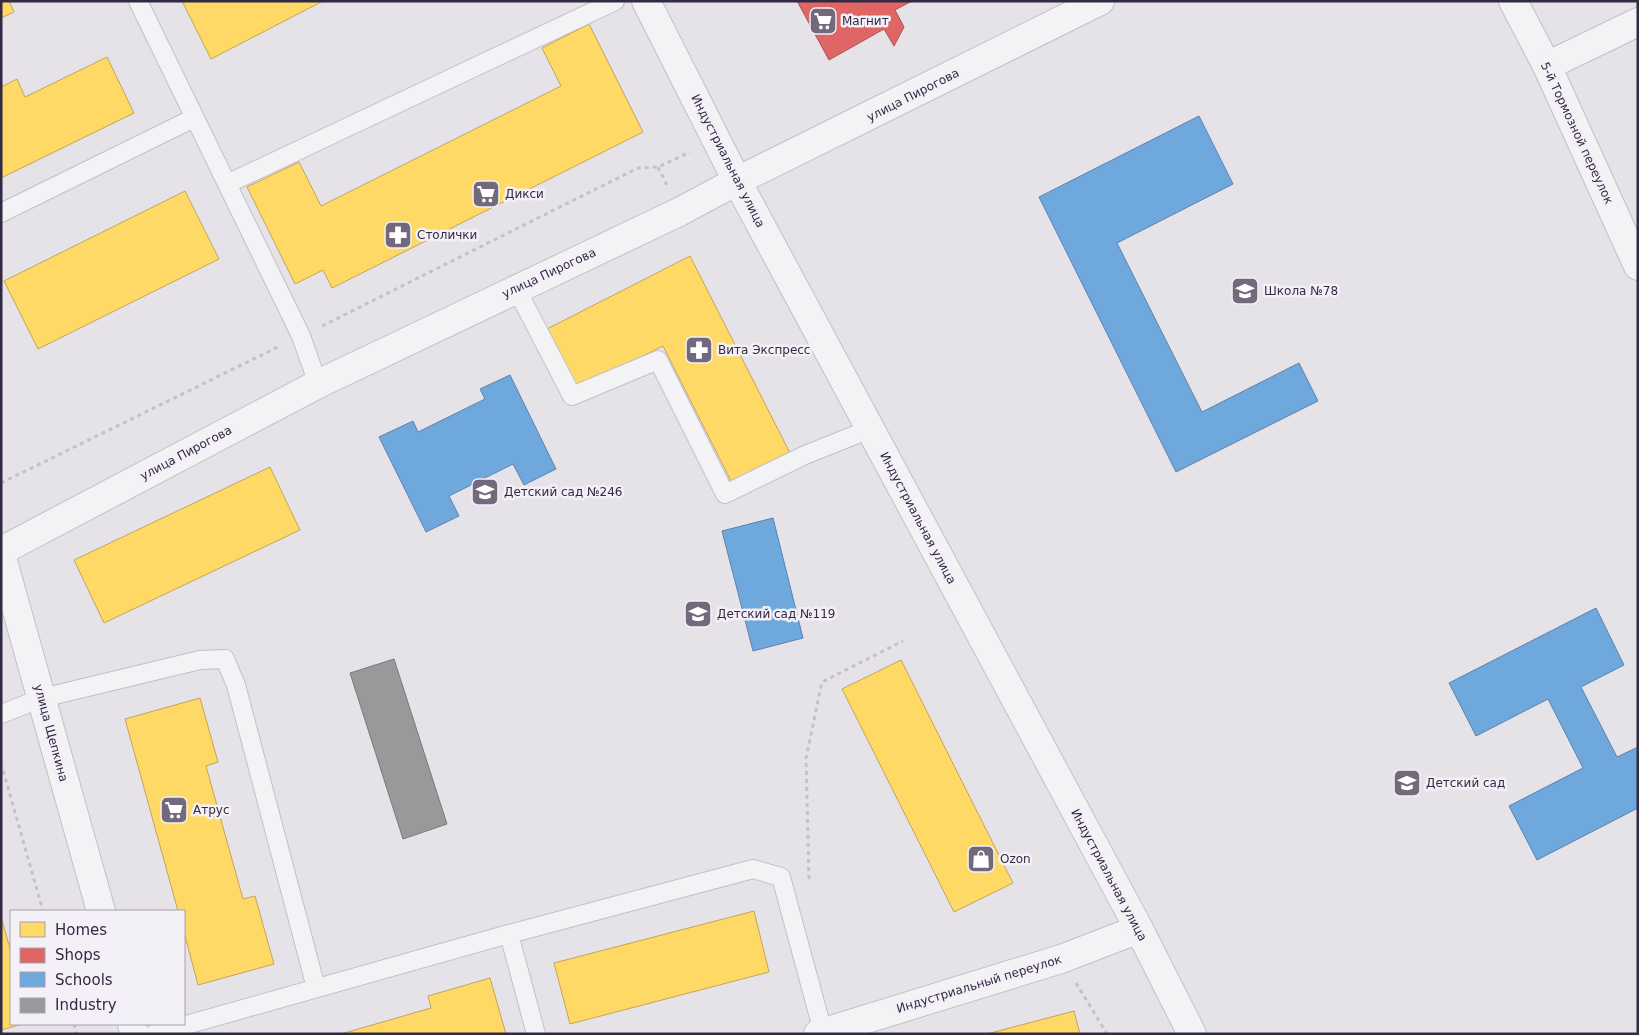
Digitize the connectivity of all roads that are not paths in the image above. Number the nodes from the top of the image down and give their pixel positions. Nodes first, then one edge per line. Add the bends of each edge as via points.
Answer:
1 (138, 1) edge
2 (615, 1) edge
3 (646, 1) edge
4 (1100, 1) edge
5 (1513, 1) edge
6 (1638, 22) edge
7 (1547, 66) junction
8 (194, 118) junction
9 (737, 181) junction
10 (227, 184) junction
11 (1, 214) edge
12 (1638, 266) edge
13 (516, 288) junction
14 (318, 384) junction
15 (870, 429) junction
16 (1, 553) edge
17 (42, 698) junction
18 (1, 714) edge
19 (101, 910) edge
20 (1138, 929) junction
21 (509, 934) junction
22 (316, 988) junction
23 (820, 1033) edge
24 (154, 1034) edge
25 (536, 1034) edge
26 (1192, 1034) edge

1 - 8 lane
2 - 10 lane
3 - 9 street, Индустриальная улица
4 - 9 street, улица Пирогова
5 - 7 street, 5-й Тормозной переулок
6 - 7 street
7 - 12 street, 5-й Тормозной переулок
8 - 10 lane
8 - 11 lane
9 - 13 street, улица Пирогова via 679,212
9 - 15 street, Индустриальная улица
10 - 14 lane via 301,336
13 - 14 street, улица Пирогова
13 - 15 lane via 572,396 658,360 724,494 804,455
14 - 16 street, улица Пирогова
15 - 20 street, Индустриальная улица
16 - 17 street, улица Щепкина
17 - 18 lane
17 - 19 street, улица Щепкина
17 - 22 lane via 200,660 225,659 236,685
20 - 23 street, Индустриальный переулок via 1060,959
20 - 26 street, Индустриальная улица
21 - 22 lane
21 - 23 lane via 753,869 770,872 781,877
21 - 25 lane
22 - 24 lane

